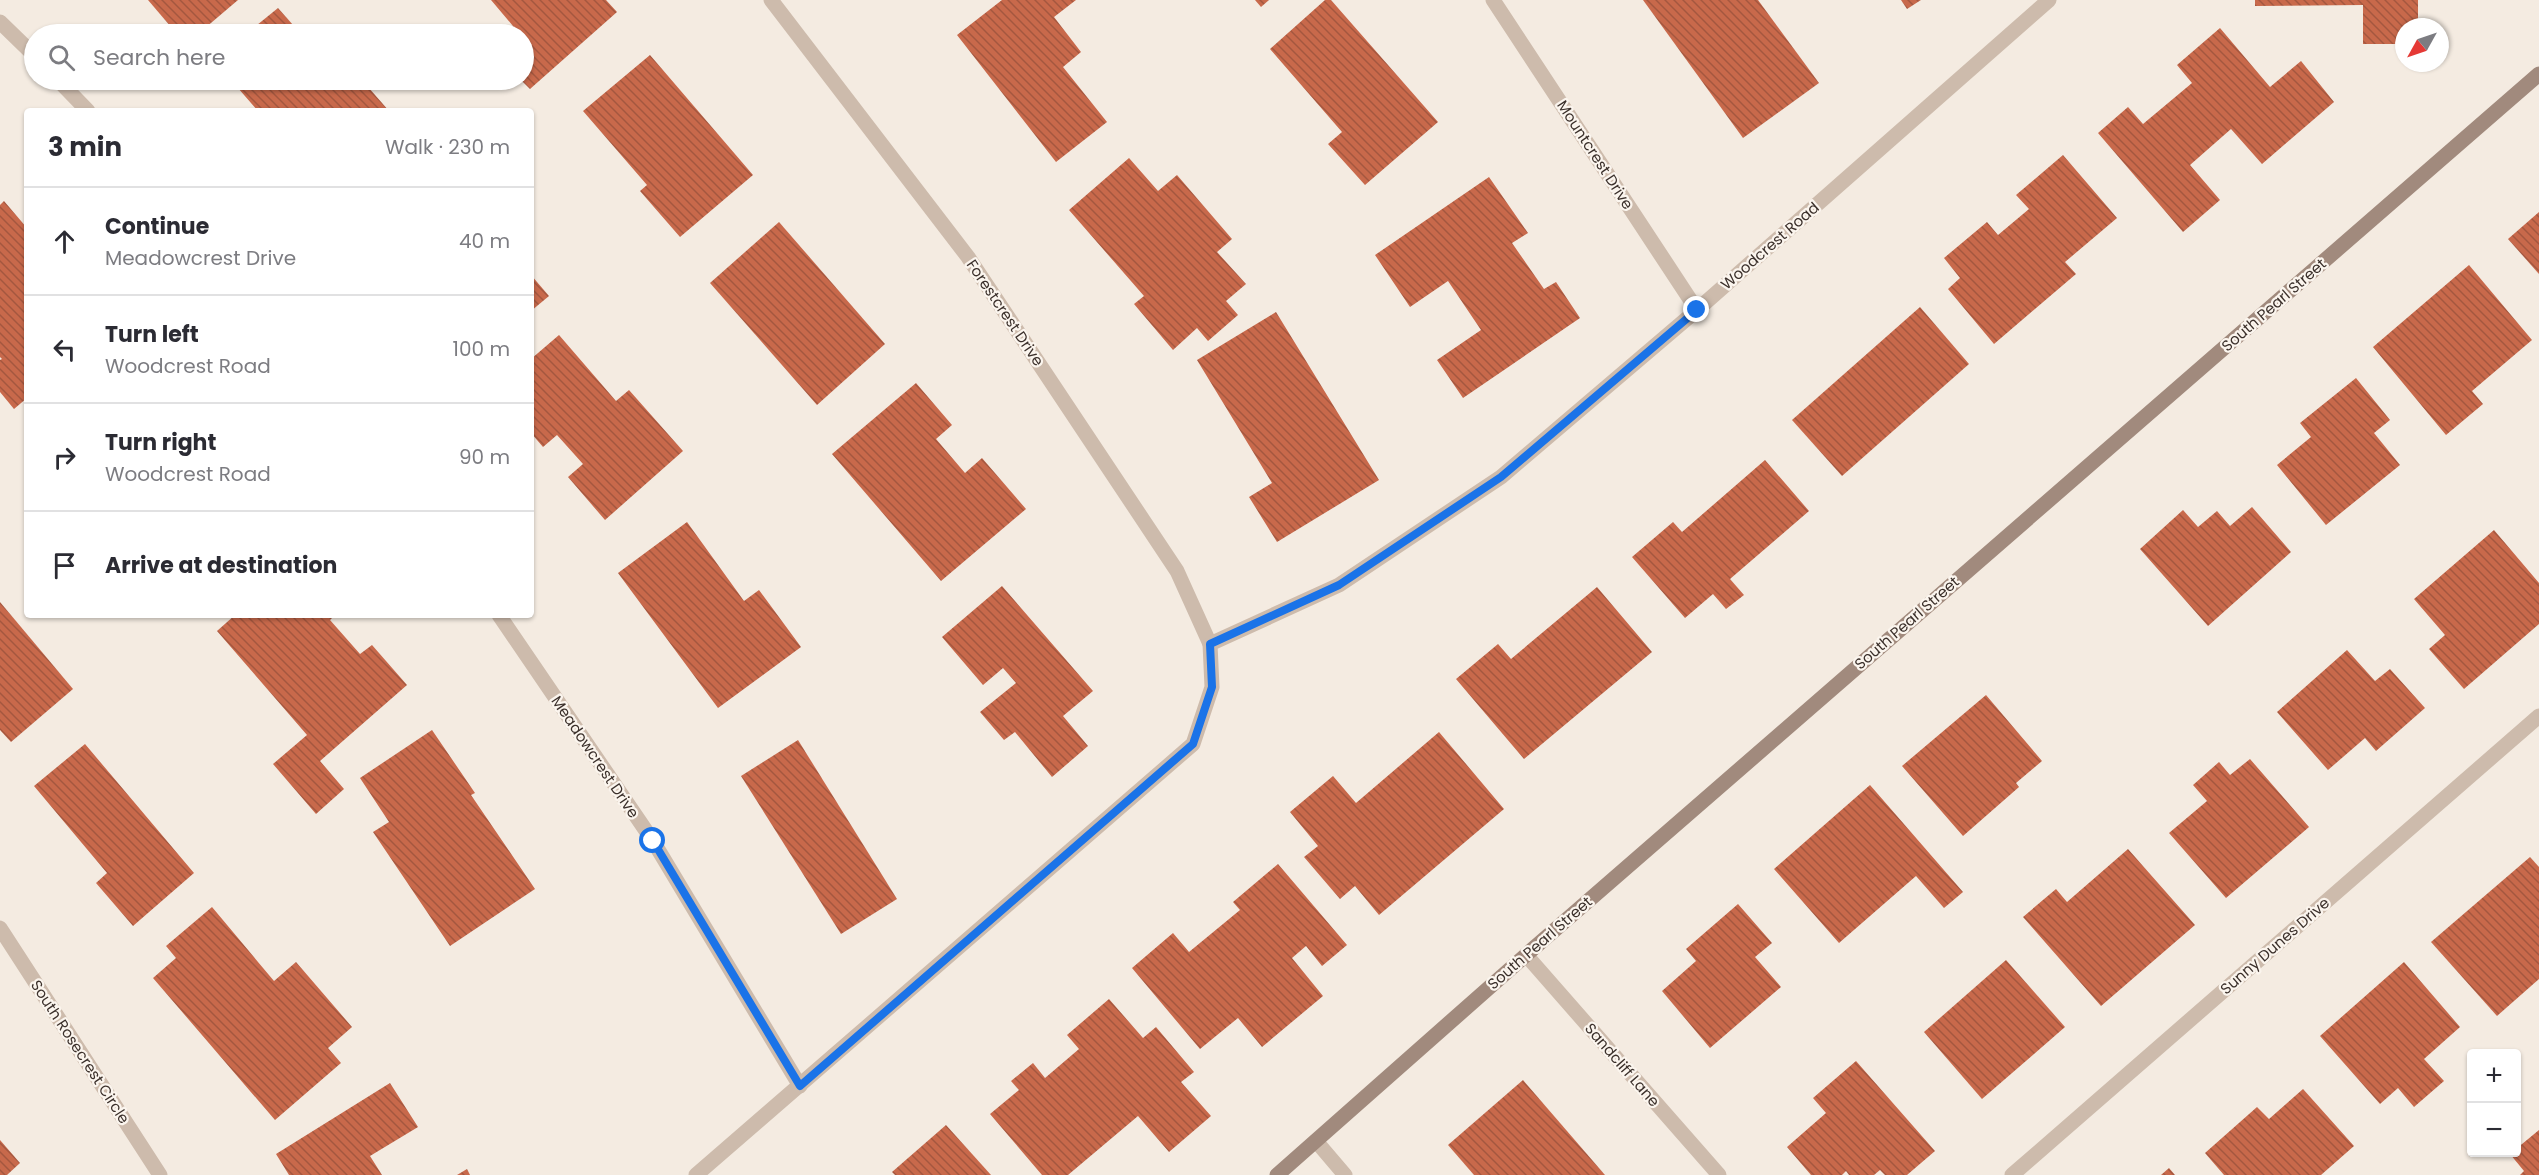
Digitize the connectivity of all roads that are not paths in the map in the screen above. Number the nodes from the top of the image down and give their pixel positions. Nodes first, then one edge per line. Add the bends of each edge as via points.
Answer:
1 (771, 0) edge
2 (1493, 0) edge
3 (2049, 0) edge
4 (0, 22) edge
5 (24, 45) edge
6 (2539, 74) edge
7 (68, 90) edge
8 (85, 108) edge
9 (1697, 310) junction
10 (502, 618) edge
11 (1210, 644) junction
12 (2539, 716) edge
13 (0, 928) edge
14 (1526, 955) junction
15 (800, 1086) junction
16 (1316, 1141) junction
17 (160, 1175) edge
18 (696, 1175) edge
19 (1276, 1175) edge
20 (1345, 1175) edge
21 (1719, 1175) edge
22 (2012, 1175) edge

1 - 11 street, Forestcrest Drive via 968,257 1177,571
2 - 9 street, Mountcrest Drive
3 - 9 street, Woodcrest Road
4 - 5 street
6 - 14 street, South Pearl Street
7 - 8 street
9 - 11 street, Woodcrest Road via 1501,477 1339,585
10 - 15 street, Meadowcrest Drive via 653,841
11 - 15 street via 1212,687 1193,744
12 - 22 street, Sunny Dunes Drive
13 - 17 street, South Rosecrest Circle
14 - 16 street, South Pearl Street
14 - 21 street, Sandcliff Lane
15 - 18 street
16 - 19 street, South Pearl Street
16 - 20 street

